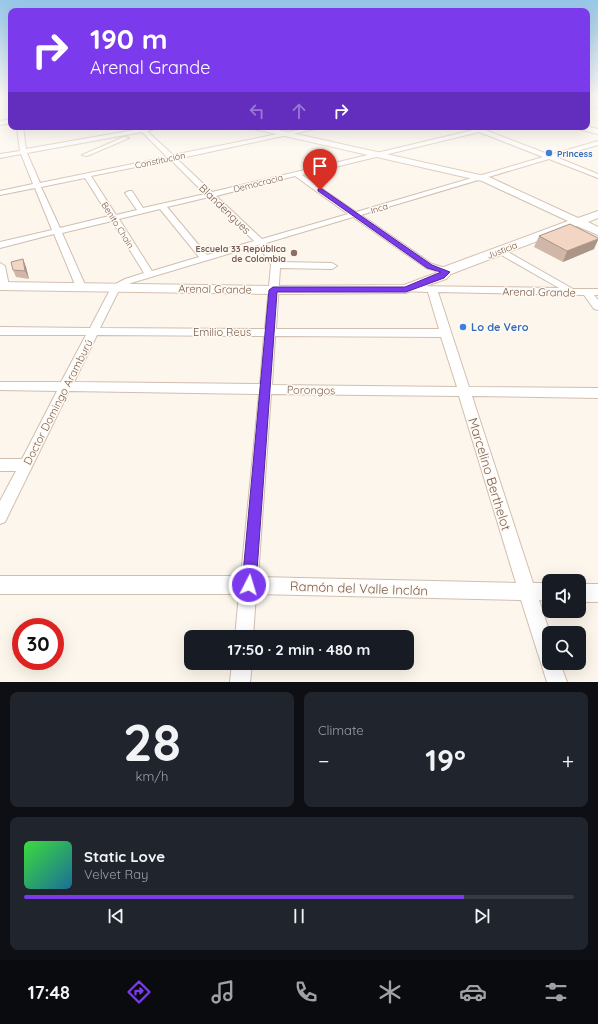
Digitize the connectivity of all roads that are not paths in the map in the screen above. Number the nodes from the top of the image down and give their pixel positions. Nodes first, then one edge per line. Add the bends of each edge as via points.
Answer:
1 (20, 130) edge
2 (143, 130) joint
3 (268, 130) edge
4 (306, 130) edge
5 (480, 130) joint
6 (133, 132) junction
7 (286, 134) junction
8 (598, 143) edge
9 (23, 152) junction
10 (85, 154) dead end
11 (374, 155) junction
12 (0, 156) edge
13 (172, 157) junction
14 (551, 157) junction
15 (296, 174) junction
16 (87, 175) junction
17 (598, 176) edge
18 (480, 178) junction
19 (37, 185) junction
20 (0, 193) edge
21 (129, 193) dead end
22 (210, 195) junction
23 (162, 206) junction
24 (141, 211) junction
25 (598, 214) edge
26 (356, 215) junction
27 (114, 218) junction
28 (578, 221) junction
29 (57, 231) junction
30 (598, 231) edge
31 (260, 242) junction
32 (0, 245) edge
33 (502, 251) junction
34 (205, 259) junction
35 (276, 265) junction
36 (0, 266) edge
37 (332, 266) dead end
38 (446, 272) junction
39 (150, 275) junction
40 (2, 286) edge
41 (81, 287) junction
42 (115, 288) junction
43 (273, 290) junction
44 (406, 290) junction
45 (432, 290) junction
46 (573, 292) junction
47 (587, 292) junction
48 (598, 292) edge
49 (598, 307) edge
50 (0, 331) edge
51 (94, 331) junction
52 (270, 332) junction
53 (445, 333) junction
54 (0, 386) edge
55 (66, 388) junction
56 (265, 389) junction
57 (464, 392) junction
58 (598, 393) edge
59 (0, 465) edge
60 (26, 465) junction
61 (0, 517) edge
62 (0, 585) edge
63 (249, 585) junction
64 (527, 592) junction
65 (542, 592) edge
66 (586, 593) edge
67 (598, 593) edge
68 (245, 630) edge
69 (542, 638) edge
70 (241, 670) edge
71 (553, 670) edge
72 (240, 682) edge
73 (557, 682) edge

1 - 9 street
2 - 6 street
2 - 13 street, Blandengues
3 - 7 street
4 - 7 street, Constitución
5 - 11 street, Democracia
5 - 14 street
6 - 9 street
6 - 10 street via 133,135
7 - 11 street
7 - 13 street, Constitución
8 - 14 street, Inca
9 - 12 street
9 - 19 street
11 - 15 street, Democracia
11 - 18 street
13 - 16 street, Constitución
13 - 22 street, Blandengues
14 - 17 street
14 - 18 street, Inca
15 - 22 street, Democracia
15 - 26 street
16 - 19 street, Constitución
16 - 27 street, Benito Chain
18 - 26 street, Inca
18 - 28 street
19 - 20 street, Constitución
19 - 29 street
21 - 24 street
22 - 23 street, Democracia
22 - 31 street, Blandengues
23 - 24 street, Democracia
23 - 34 street
24 - 27 street, Democracia
25 - 28 street, Justicia
26 - 31 street, Inca
26 - 38 street via 429,266
27 - 29 street, Democracia
27 - 39 street, Benito Chain
28 - 30 street
28 - 33 street, Justicia
29 - 32 street, Democracia
29 - 41 street
31 - 34 street, Inca
31 - 35 street, Blandengues
33 - 38 street, Justicia
33 - 46 street
34 - 39 street, Inca
35 - 37 street
35 - 43 street
36 - 40 street
38 - 44 street, Justicia
39 - 42 street, Inca via 128,281
40 - 41 street, Arenal Grande
41 - 42 street, Arenal Grande
42 - 43 street, Arenal Grande
42 - 51 street, Doctor Domingo Aramburú
43 - 44 street, Arenal Grande
43 - 52 street
44 - 45 street, Arenal Grande
45 - 46 street, Arenal Grande
45 - 53 street, Marcelino Berthelot
46 - 47 street, Arenal Grande
47 - 48 street, Arenal Grande
47 - 49 street
50 - 51 street, Emilio Reus
51 - 52 street, Emilio Reus
51 - 55 street, Doctor Domingo Aramburú
52 - 53 street, Emilio Reus
52 - 56 street
53 - 57 street, Marcelino Berthelot
54 - 55 street, Porongos
55 - 56 street, Porongos
55 - 60 street, Doctor Domingo Aramburú
56 - 57 street, Porongos
56 - 63 street
57 - 58 street, Porongos
57 - 64 street, Marcelino Berthelot
59 - 60 street
60 - 61 street, Doctor Domingo Aramburú
62 - 63 street, Ramón del Valle Inclán
63 - 64 street, Ramón del Valle Inclán
63 - 68 street
64 - 65 street, Ramón del Valle Inclán
64 - 69 street, Marcelino Berthelot
66 - 67 street
70 - 72 street
71 - 73 street

